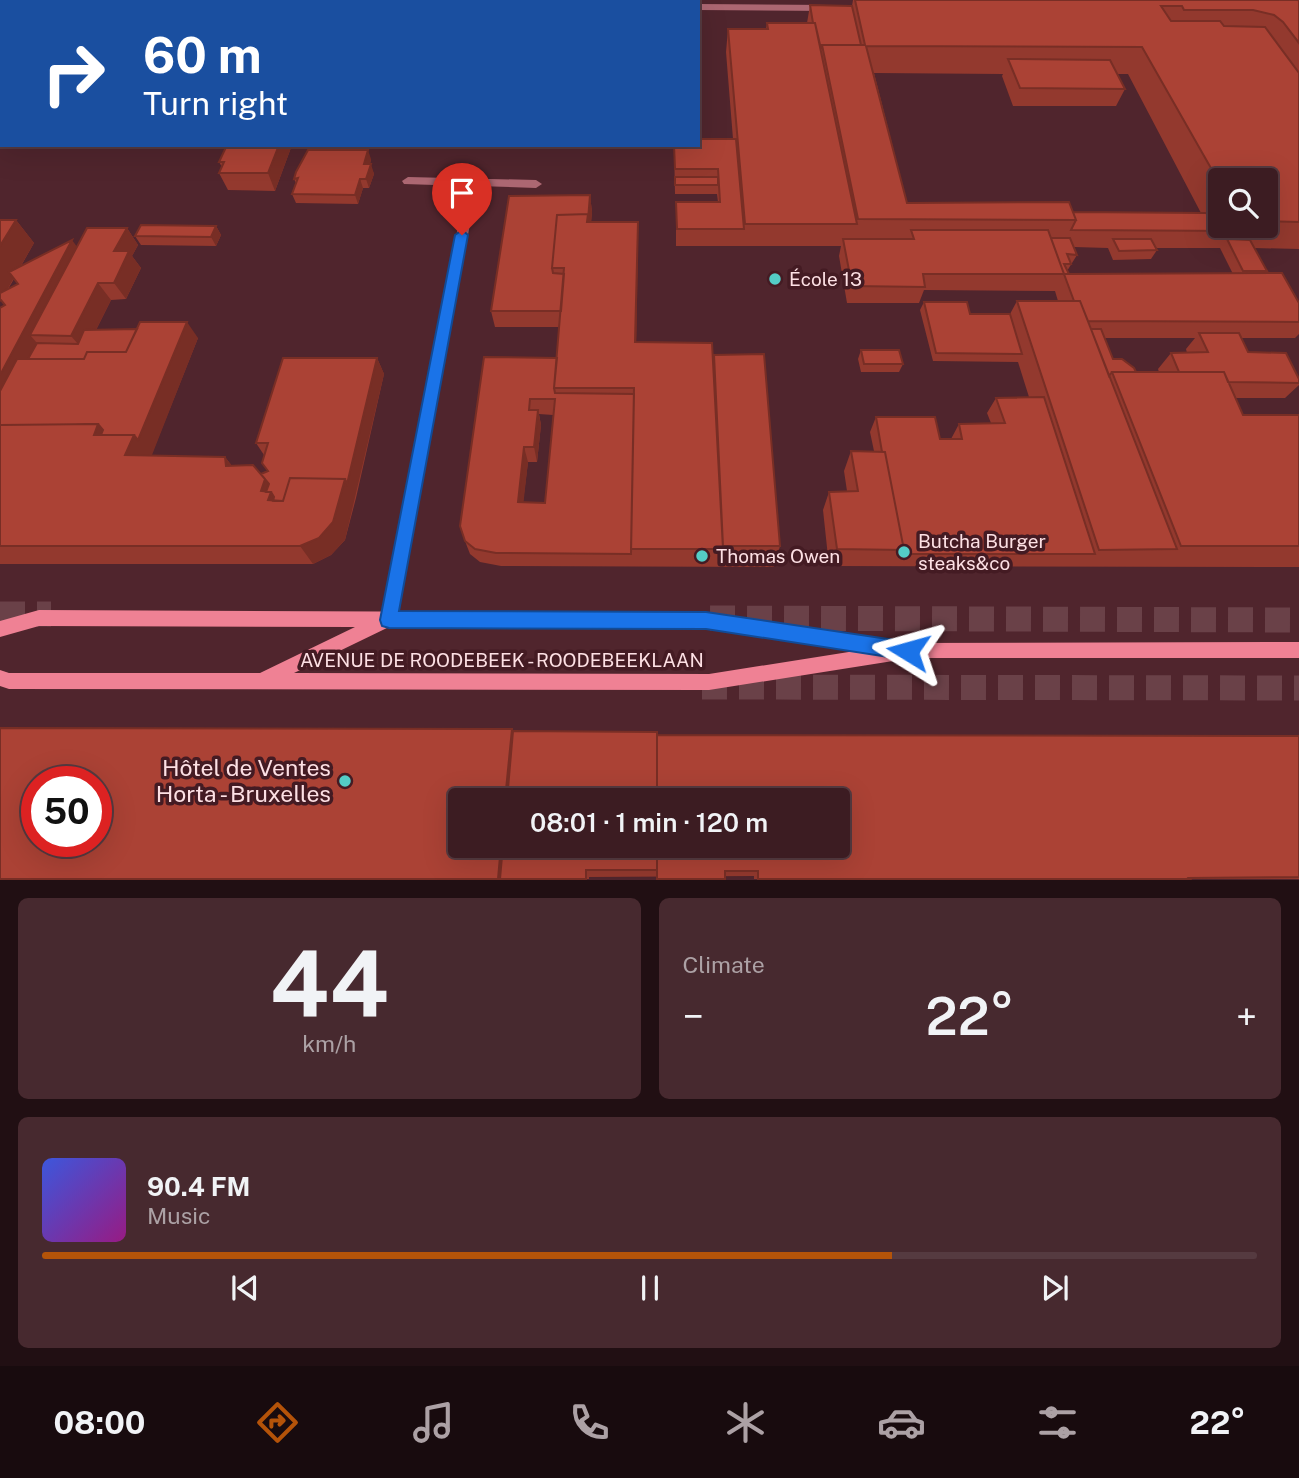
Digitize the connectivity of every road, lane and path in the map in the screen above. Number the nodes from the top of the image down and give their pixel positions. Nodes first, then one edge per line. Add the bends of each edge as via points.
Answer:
1 (700, 8) edge
2 (838, 8) edge
3 (408, 181) dead end
4 (472, 182) junction
5 (536, 184) dead end
6 (389, 620) junction
7 (0, 629) edge
8 (1299, 650) edge
9 (908, 651) junction
10 (0, 678) edge
11 (261, 680) junction

1 - 2 street
3 - 4 street
4 - 5 street
4 - 6 street
6 - 7 main road, AVENUE DE ROODEBEEK - ROODEBEEKLAAN via 39,618
6 - 9 main road, AVENUE DE ROODEBEEK - ROODEBEEKLAAN via 706,621
6 - 11 main road, AVENUE DE ROODEBEEK - ROODEBEEKLAAN
8 - 9 main road, AVENUE DE ROODEBEEK - ROODEBEEKLAAN
9 - 11 main road, AVENUE DE ROODEBEEK - ROODEBEEKLAAN via 709,682
10 - 11 main road, AVENUE DE ROODEBEEK - ROODEBEEKLAAN

